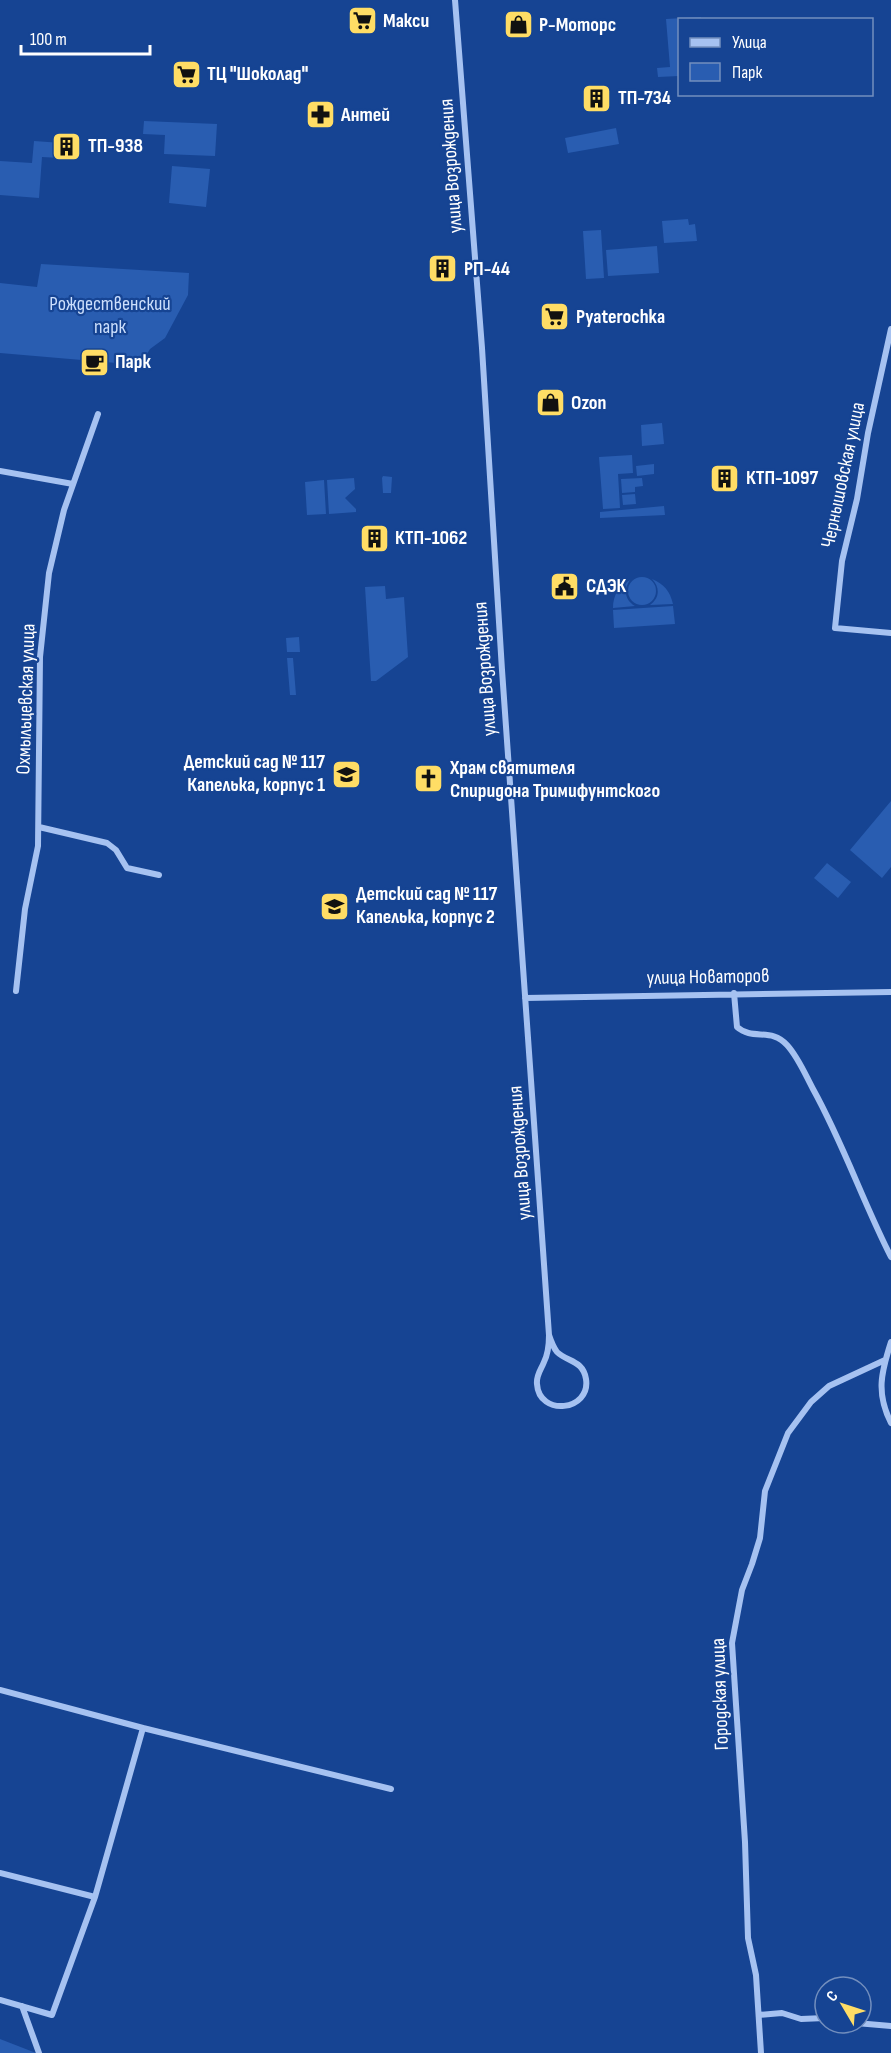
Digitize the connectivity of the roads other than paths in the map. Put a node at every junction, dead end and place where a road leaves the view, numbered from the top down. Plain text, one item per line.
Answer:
1 (455, 0) edge
2 (891, 329) edge
3 (98, 414) dead end
4 (0, 471) edge
5 (74, 484) junction
6 (891, 633) edge
7 (39, 827) junction
8 (159, 875) dead end
9 (16, 991) dead end
10 (891, 992) edge
11 (734, 993) junction
12 (525, 998) junction
13 (891, 1257) edge
14 (549, 1335) junction
15 (891, 1342) edge
16 (885, 1360) junction
17 (891, 1423) edge
18 (0, 1690) edge
19 (143, 1728) junction
20 (391, 1790) dead end
21 (0, 1873) edge
22 (95, 1897) junction
23 (0, 2000) edge
24 (22, 2006) junction
25 (759, 2015) junction
26 (813, 2018) edge
27 (873, 2024) edge
28 (891, 2026) edge
29 (39, 2053) edge
30 (761, 2053) edge

1 - 12 street, улица Возрождения
2 - 6 street, Чернышовская улица
3 - 5 street, Охмыльцевская улица
4 - 5 street
5 - 7 street, Охмыльцевская улица
7 - 8 street
7 - 9 street, Охмыльцевская улица
10 - 11 street, улица Новаторов
11 - 12 street, улица Новаторов
11 - 13 street
12 - 14 street, улица Возрождения
14 - 14 street, улица Возрождения
15 - 16 street
16 - 17 street
16 - 25 street, Городская улица
18 - 19 street
19 - 20 street
19 - 22 street
21 - 22 street
22 - 24 street
23 - 24 street
24 - 29 street
25 - 26 street
25 - 30 street, Городская улица
27 - 28 street

